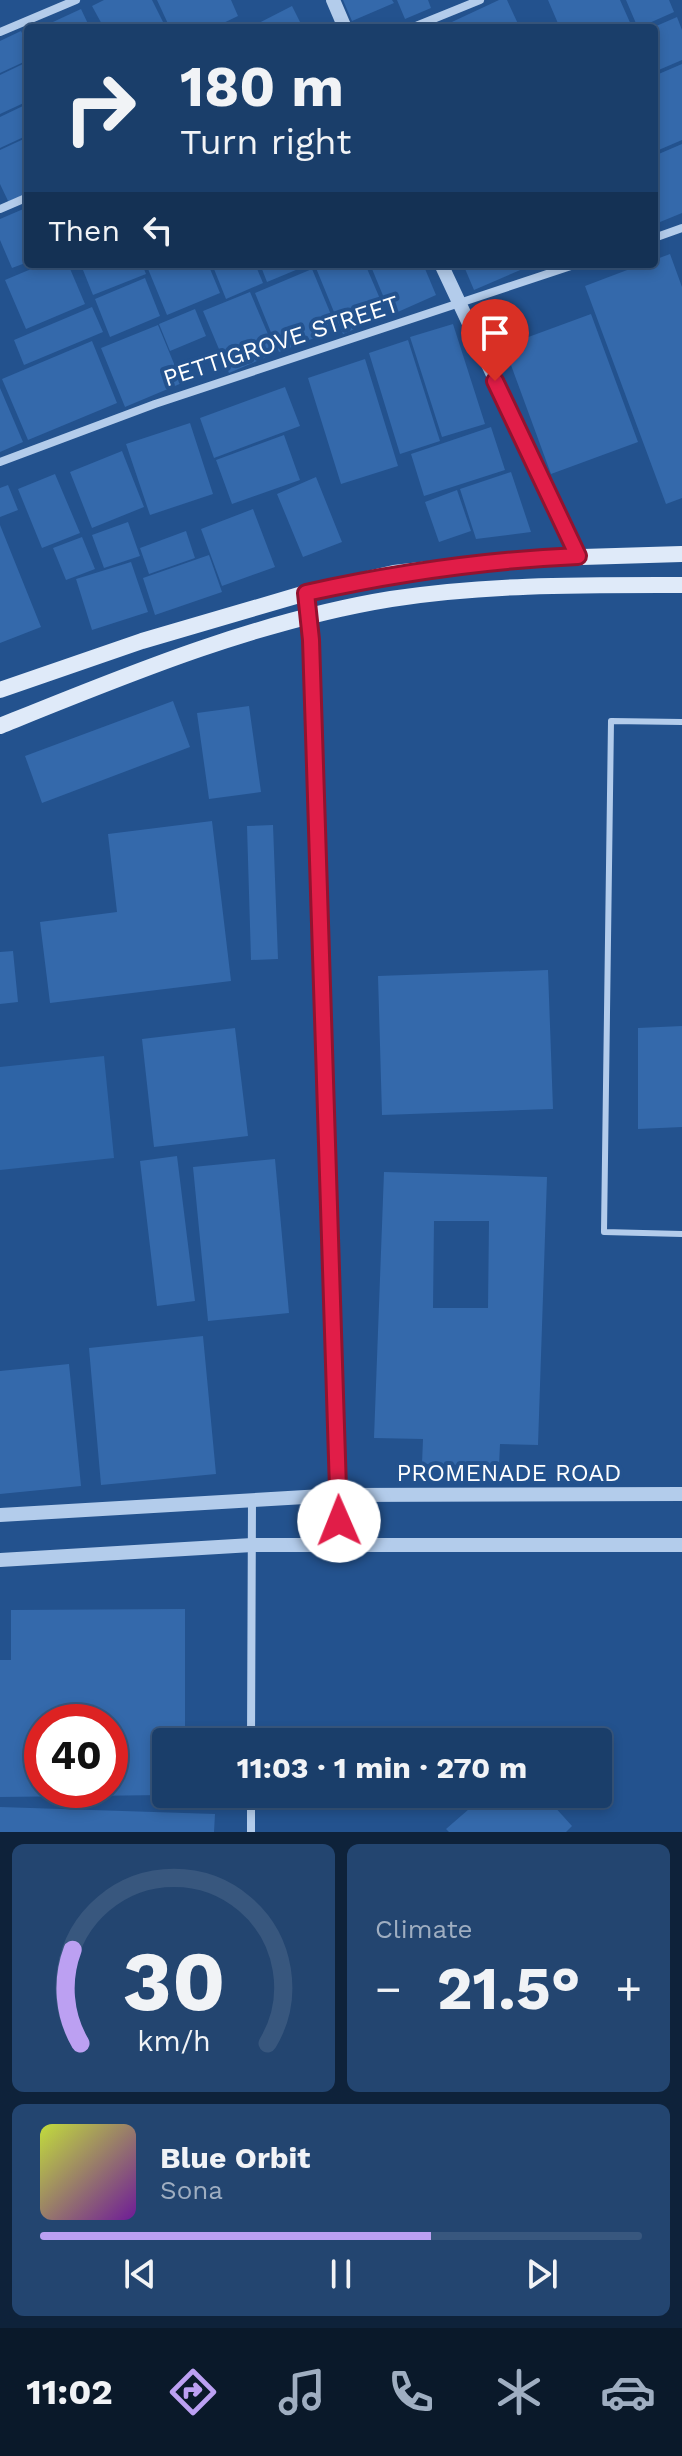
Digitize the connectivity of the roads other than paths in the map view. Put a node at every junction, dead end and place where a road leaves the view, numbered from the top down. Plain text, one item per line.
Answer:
1 (76, 0) edge
2 (333, 0) edge
3 (480, 0) edge
4 (62, 3) edge
5 (343, 24) edge
6 (421, 24) edge
7 (0, 32) edge
8 (24, 199) edge
9 (0, 209) edge
10 (682, 228) edge
11 (658, 237) edge
12 (443, 268) edge
13 (565, 268) edge
14 (458, 304) junction
15 (0, 462) edge
16 (682, 554) edge
17 (578, 556) junction
18 (682, 585) edge
19 (306, 593) junction
20 (310, 618) junction
21 (0, 690) edge
22 (682, 722) edge
23 (0, 726) edge
24 (682, 1234) edge
25 (682, 1494) edge
26 (339, 1495) junction
27 (252, 1499) junction
28 (0, 1515) edge
29 (252, 1545) junction
30 (682, 1545) edge
31 (340, 1547) junction
32 (0, 1560) edge
33 (251, 1728) edge
34 (251, 1808) edge
35 (251, 1832) edge

1 - 4 street
2 - 5 street
3 - 6 street
4 - 7 street
8 - 9 street
10 - 11 street
12 - 14 street
13 - 14 street, PETTIGROVE STREET
14 - 15 street, PETTIGROVE STREET
14 - 17 street
16 - 17 main road
17 - 19 main road
18 - 20 main road
19 - 20 street
19 - 21 main road
20 - 23 main road
20 - 26 street
22 - 24 lane
25 - 26 street, PROMENADE ROAD
26 - 27 street, PROMENADE ROAD
26 - 31 street
27 - 28 street, PROMENADE ROAD
27 - 29 street
29 - 31 street
29 - 32 street
29 - 33 street
30 - 31 street
34 - 35 street

